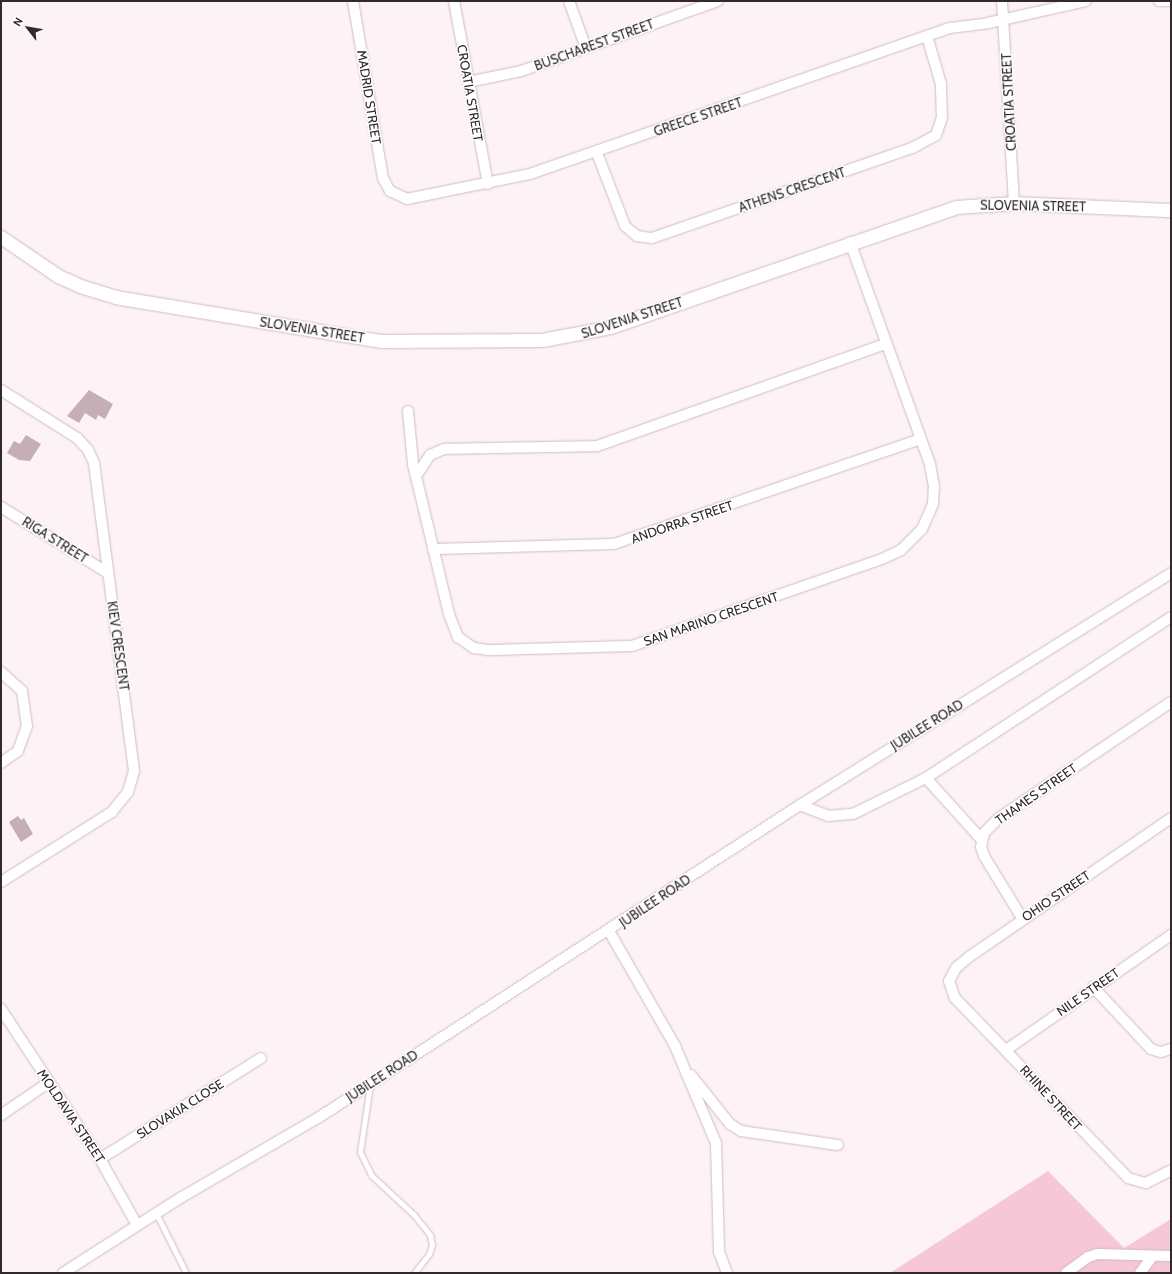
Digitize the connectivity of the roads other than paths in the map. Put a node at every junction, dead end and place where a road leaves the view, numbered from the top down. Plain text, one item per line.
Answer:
1 (353, 1) edge
2 (454, 1) edge
3 (570, 1) edge
4 (718, 1) edge
5 (1002, 1) edge
6 (1086, 1) edge
7 (1159, 1) edge
8 (1171, 2) edge
9 (1004, 20) junction
10 (927, 36) junction
11 (586, 48) junction
12 (468, 82) junction
13 (597, 153) junction
14 (488, 184) junction
15 (390, 191) joint
16 (1014, 203) junction
17 (1171, 210) edge
18 (1, 237) edge
19 (850, 242) junction
20 (885, 344) junction
21 (1, 390) edge
22 (408, 411) dead end
23 (920, 439) junction
24 (416, 476) junction
25 (1, 507) edge
26 (433, 549) junction
27 (108, 573) junction
28 (1171, 573) edge
29 (1171, 617) edge
30 (1, 672) edge
31 (1171, 702) edge
32 (1, 763) edge
33 (926, 778) junction
34 (800, 805) junction
35 (1171, 818) edge
36 (982, 839) junction
37 (1, 882) edge
38 (1022, 918) junction
39 (609, 931) junction
40 (1171, 935) edge
41 (949, 981) joint
42 (1094, 987) junction
43 (1, 1009) edge
44 (1171, 1049) edge
45 (1006, 1050) junction
46 (261, 1058) dead end
47 (684, 1068) junction
48 (48, 1083) junction
49 (370, 1084) junction
50 (1, 1115) edge
51 (838, 1145) dead end
52 (100, 1159) junction
53 (1171, 1170) edge
54 (156, 1213) junction
55 (137, 1225) junction
56 (1171, 1256) edge
57 (1152, 1257) junction
58 (63, 1273) edge
59 (186, 1273) edge
60 (414, 1273) edge
61 (727, 1273) edge
62 (1066, 1273) edge
63 (1140, 1273) edge

1 - 15 street, MADRID STREET
2 - 12 street, CROATIA STREET
3 - 11 street
4 - 11 street, BUSCHAREST STREET
5 - 9 street, CROATIA STREET
6 - 9 street, GREECE STREET
7 - 8 street
9 - 10 street, GREECE STREET
9 - 16 street, CROATIA STREET
10 - 13 street, GREECE STREET
10 - 13 street, ATHENS CRESCENT
11 - 12 street, BUSCHAREST STREET
12 - 14 street, CROATIA STREET
13 - 14 street, GREECE STREET
14 - 15 street, GREECE STREET
16 - 17 street, SLOVENIA STREET
16 - 19 street, SLOVENIA STREET
18 - 19 street, SLOVENIA STREET
19 - 20 street, SAN MARINO CRESCENT
20 - 23 street, SAN MARINO CRESCENT
20 - 24 street
21 - 27 street, KIEV CRESCENT
22 - 24 street, SAN MARINO CRESCENT
23 - 26 street, ANDORRA STREET
23 - 26 street, SAN MARINO CRESCENT
24 - 26 street, SAN MARINO CRESCENT
25 - 27 street, RIGA STREET
27 - 37 street, KIEV CRESCENT
28 - 34 street, JUBILEE ROAD
29 - 33 street
30 - 32 street
31 - 36 street, THAMES STREET
33 - 34 street
33 - 36 street
34 - 39 street, JUBILEE ROAD
35 - 38 street, OHIO STREET
36 - 38 street
38 - 41 street, OHIO STREET
39 - 47 street
39 - 49 street, JUBILEE ROAD
40 - 42 street, NILE STREET
41 - 45 street, RHINE STREET
42 - 44 street
42 - 45 street, NILE STREET
43 - 48 street, MOLDAVIA STREET
45 - 53 street, RHINE STREET
46 - 52 street, SLOVAKIA CLOSE
47 - 51 street
47 - 61 street
48 - 50 street
48 - 52 street, MOLDAVIA STREET
49 - 54 street, JUBILEE ROAD
49 - 60 lane
52 - 55 street, MOLDAVIA STREET
54 - 55 street, JUBILEE ROAD
54 - 59 lane
55 - 58 street, JUBILEE ROAD
56 - 57 street
57 - 62 street
57 - 63 street

